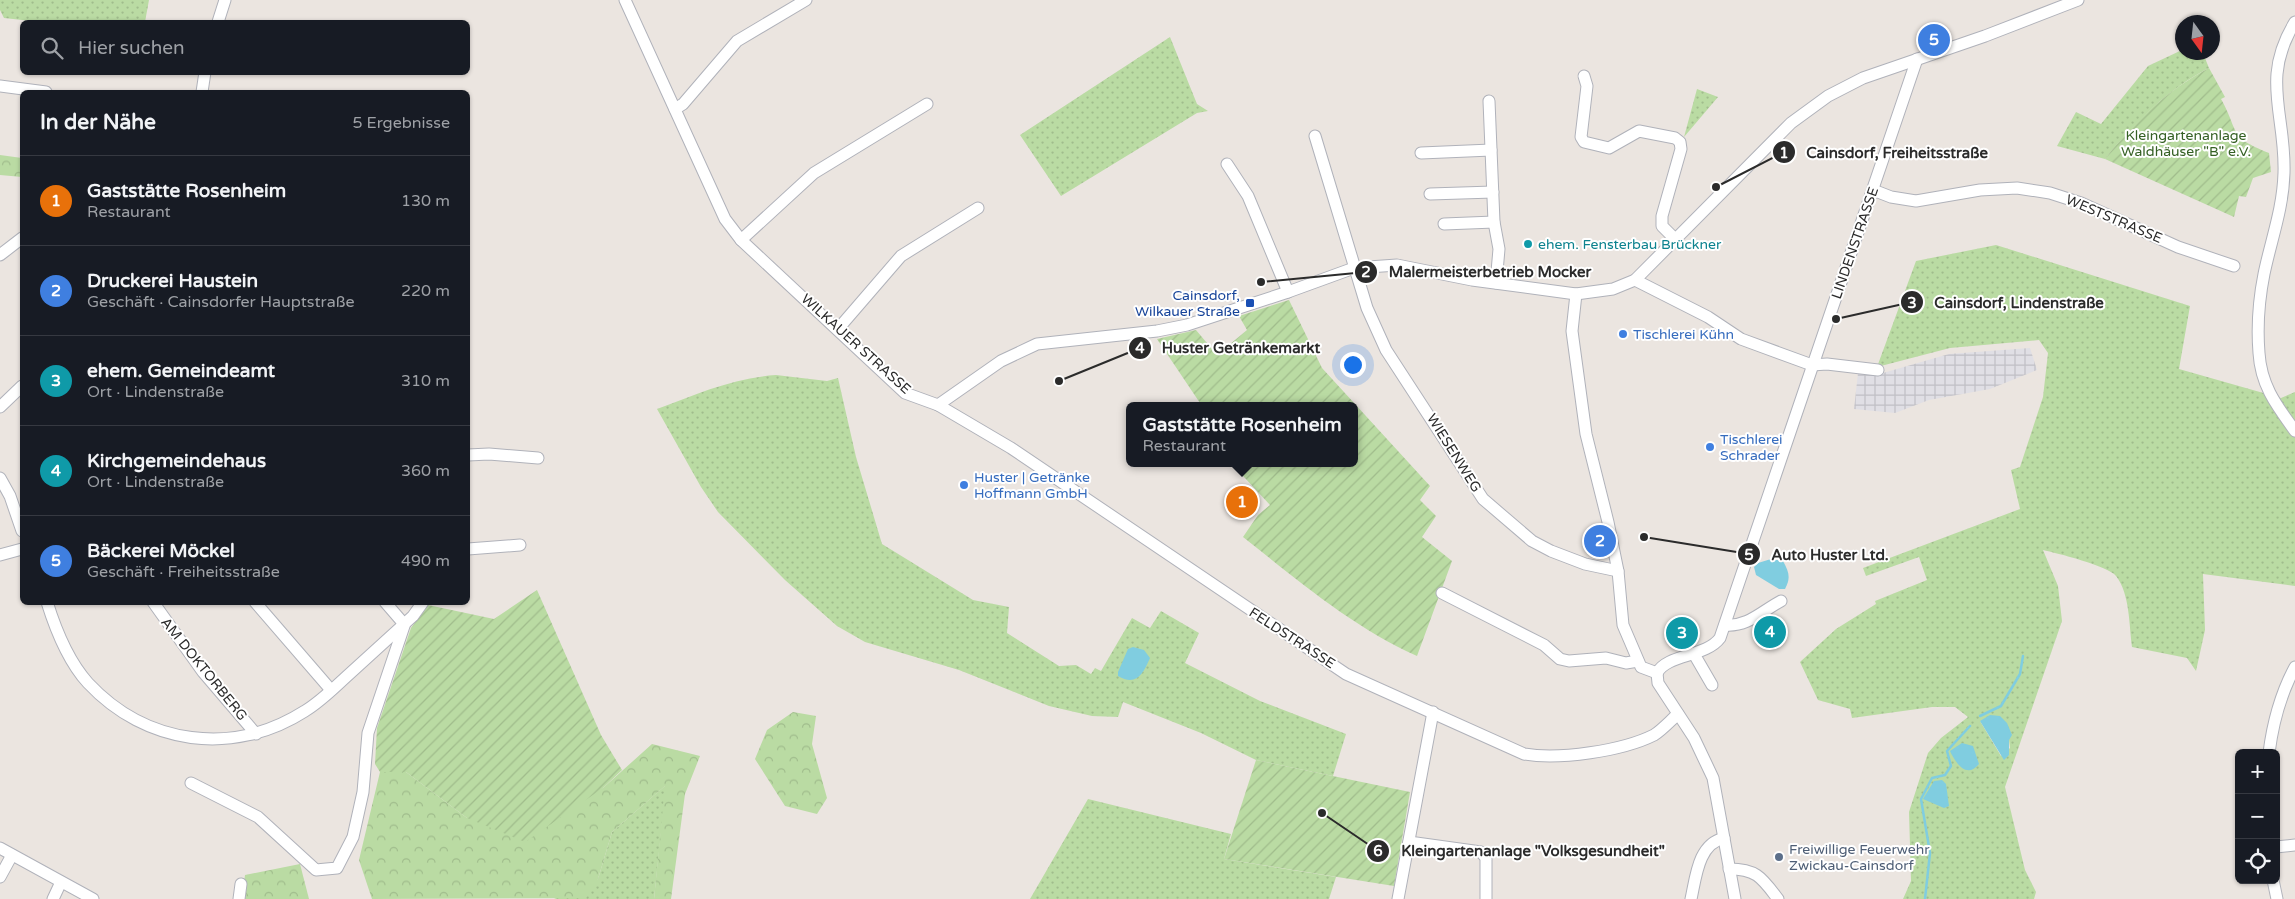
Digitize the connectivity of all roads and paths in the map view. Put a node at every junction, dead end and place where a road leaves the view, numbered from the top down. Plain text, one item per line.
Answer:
1 (225, 0) edge
2 (625, 0) edge
3 (806, 0) edge
4 (2078, 0) edge
5 (219, 20) edge
6 (2295, 22) edge
7 (1916, 59) junction
8 (205, 75) edge
9 (1584, 76) dead end
10 (0, 86) edge
11 (31, 90) edge
12 (202, 90) edge
13 (1489, 101) dead end
14 (927, 104) dead end
15 (674, 110) junction
16 (1315, 136) dead end
17 (1491, 150) junction
18 (1421, 153) dead end
19 (1227, 164) dead end
20 (1873, 190) junction
21 (1493, 192) junction
22 (1430, 194) dead end
23 (978, 208) dead end
24 (1494, 222) junction
25 (1444, 224) dead end
26 (20, 240) edge
27 (741, 240) junction
28 (1676, 240) junction
29 (0, 255) edge
30 (2234, 266) dead end
31 (1354, 268) junction
32 (1635, 280) junction
33 (1496, 283) junction
34 (1288, 292) junction
35 (1576, 294) junction
36 (838, 329) junction
37 (1812, 364) junction
38 (1878, 370) dead end
39 (20, 388) edge
40 (938, 405) junction
41 (0, 407) edge
42 (2295, 431) edge
43 (470, 455) edge
44 (538, 458) dead end
45 (0, 478) edge
46 (20, 525) edge
47 (520, 545) dead end
48 (470, 549) edge
49 (20, 550) edge
50 (0, 555) edge
51 (1618, 572) junction
52 (1442, 593) dead end
53 (1781, 601) dead end
54 (48, 605) edge
55 (155, 605) edge
56 (258, 605) edge
57 (388, 605) edge
58 (420, 605) edge
59 (404, 624) junction
60 (1725, 625) junction
61 (1694, 654) junction
62 (1638, 661) junction
63 (2295, 667) edge
64 (1657, 673) junction
65 (1712, 685) dead end
66 (331, 690) junction
67 (1433, 712) junction
68 (1678, 714) junction
69 (256, 734) junction
70 (2270, 749) edge
71 (191, 783) dead end
72 (1724, 838) junction
73 (1409, 842) junction
74 (2295, 845) edge
75 (2280, 847) edge
76 (0, 848) edge
77 (12, 856) junction
78 (1729, 869) junction
79 (0, 877) edge
80 (61, 882) junction
81 (241, 884) dead end
82 (2273, 884) edge
83 (54, 899) edge
84 (93, 899) edge
85 (238, 899) edge
86 (1398, 899) edge
87 (1486, 899) edge
88 (1691, 899) edge
89 (1735, 899) edge
90 (1778, 899) edge
91 (2277, 899) edge

1 - 5 street
2 - 15 street, WILKAUER STRASSE
3 - 15 street
4 - 7 street
6 - 42 street
7 - 20 street, LINDENSTRASSE
7 - 28 street
8 - 12 street
9 - 28 street
10 - 11 street
13 - 17 street
14 - 27 street
15 - 27 street, WILKAUER STRASSE
16 - 31 street, WIESENWEG
17 - 18 street
17 - 21 street
19 - 34 street
20 - 30 street, WESTSTRASSE
20 - 37 street, LINDENSTRASSE
21 - 22 street
21 - 24 street
23 - 36 street
24 - 25 street
24 - 33 street
26 - 29 street
27 - 36 street, WILKAUER STRASSE
28 - 32 street
31 - 33 street
31 - 34 street
31 - 51 street, WIESENWEG
32 - 35 street
32 - 37 street
33 - 35 street
34 - 40 street
35 - 51 street
36 - 40 street, WILKAUER STRASSE
37 - 38 street
37 - 60 street, LINDENSTRASSE
39 - 41 street
40 - 67 street, FELDSTRASSE
43 - 44 street
45 - 46 street
47 - 48 street
49 - 50 street
51 - 62 street
52 - 62 street
53 - 60 street
54 - 69 street
55 - 69 street, AM DOKTORBERG
56 - 66 street
57 - 59 street
58 - 59 street
59 - 66 street
59 - 71 street
60 - 61 street, LINDENSTRASSE
61 - 64 street, LINDENSTRASSE
61 - 65 street
62 - 64 street
63 - 70 street
64 - 68 street
66 - 69 street
67 - 68 street, FELDSTRASSE
67 - 73 street
68 - 72 street
72 - 78 street
72 - 88 street
73 - 86 street
73 - 87 street
74 - 75 street
76 - 77 street
77 - 79 street
77 - 80 street
78 - 89 street
78 - 90 street
80 - 83 street
80 - 84 street
81 - 85 street
82 - 91 street

